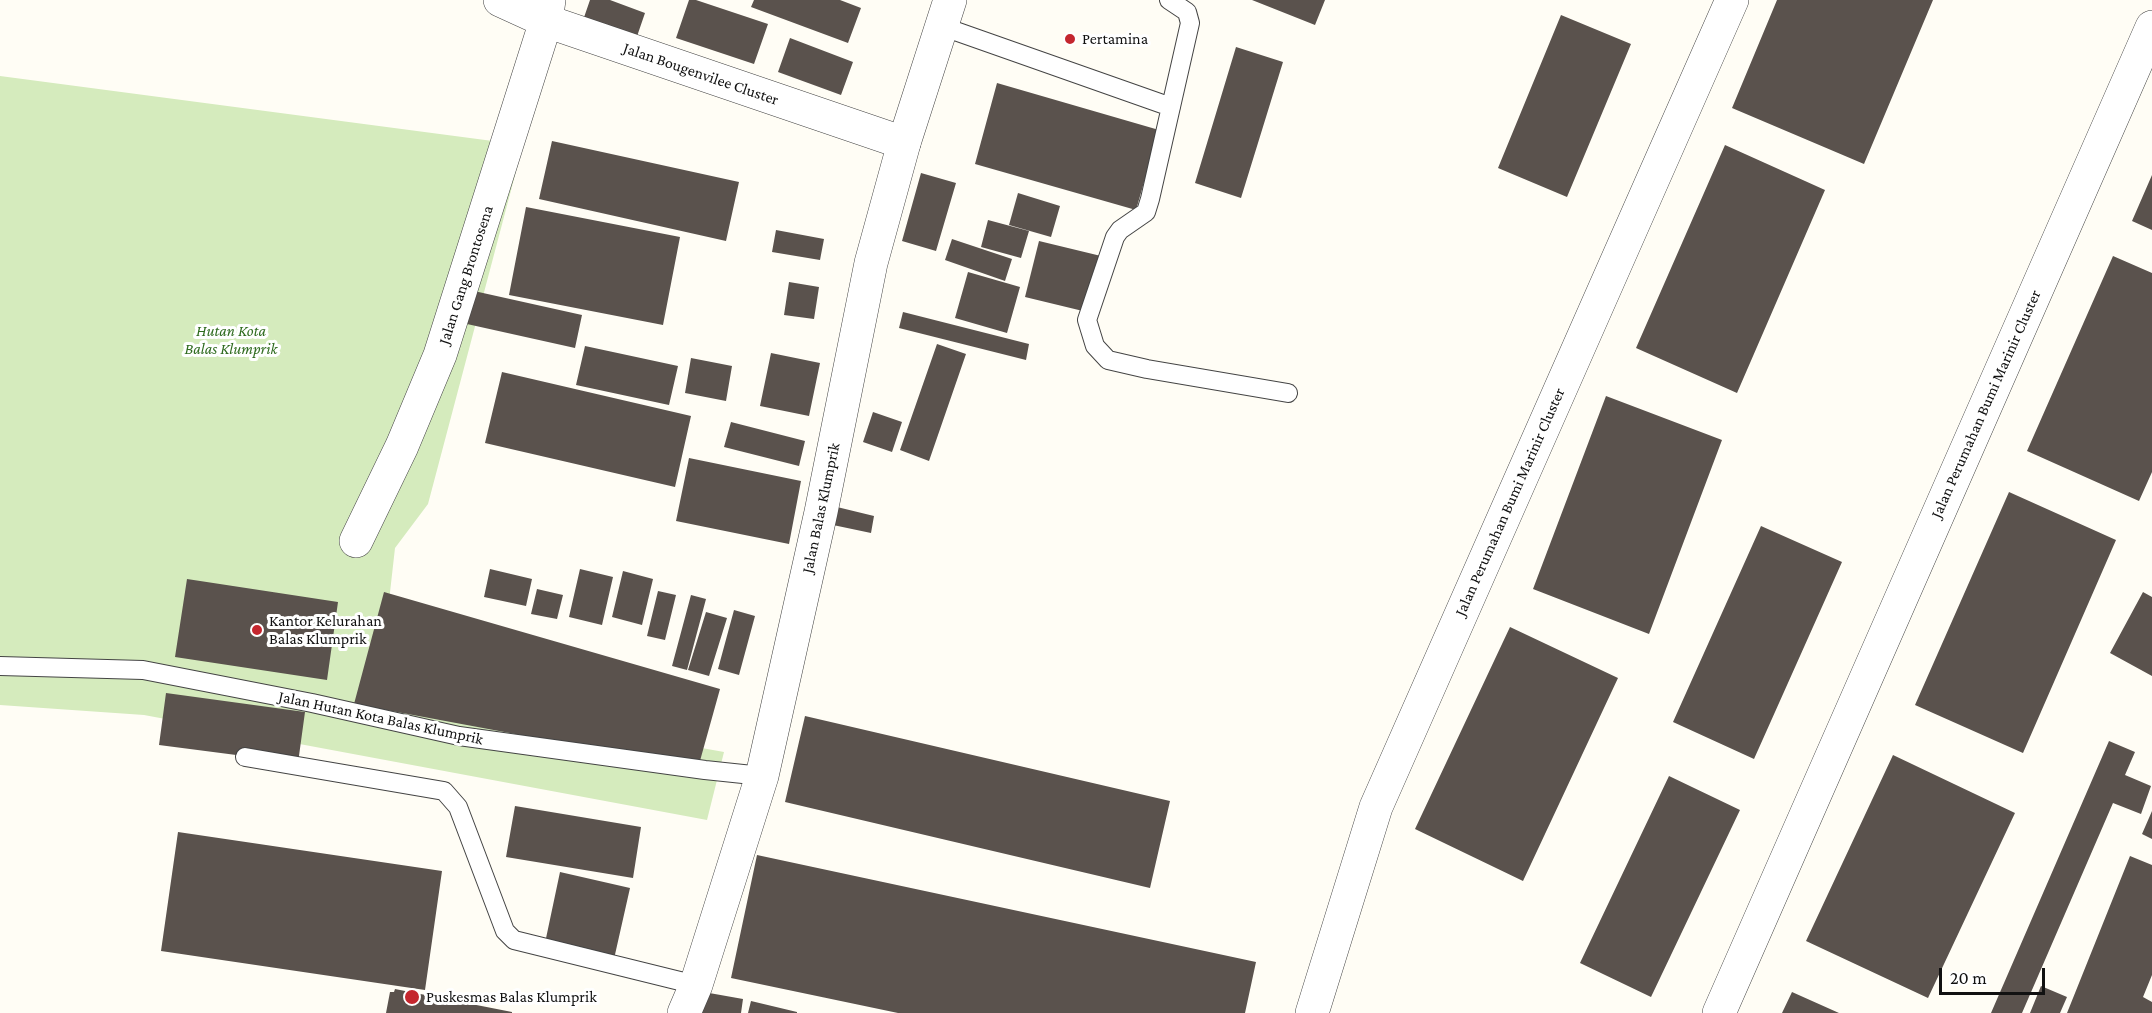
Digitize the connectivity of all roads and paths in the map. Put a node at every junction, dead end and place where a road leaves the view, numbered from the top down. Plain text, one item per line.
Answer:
1 (500, 0) edge
2 (1169, 0) edge
3 (1732, 0) edge
4 (548, 10) edge
5 (945, 13) edge
6 (2152, 27) edge
7 (1171, 107) junction
8 (904, 143) junction
9 (1288, 393) dead end
10 (357, 541) dead end
11 (0, 666) edge
12 (245, 757) dead end
13 (762, 776) junction
14 (690, 999) edge
15 (1312, 1013) edge
16 (1719, 1013) edge

1 - 4 street, Jalan Bougenvilee Cluster
2 - 7 lane
3 - 15 street, Jalan Perumahan Bumi Marinir Cluster
4 - 8 street, Jalan Bougenvilee Cluster
4 - 10 street, Jalan Gang Brontosena
5 - 7 lane
5 - 8 street, Jalan Balas Klumprik
6 - 16 street, Jalan Perumahan Bumi Marinir Cluster
7 - 9 lane
8 - 13 street, Jalan Balas Klumprik
11 - 13 lane, Jalan Hutan Kota Balas Klumprik
12 - 14 lane
13 - 14 street, Jalan Balas Klumprik

